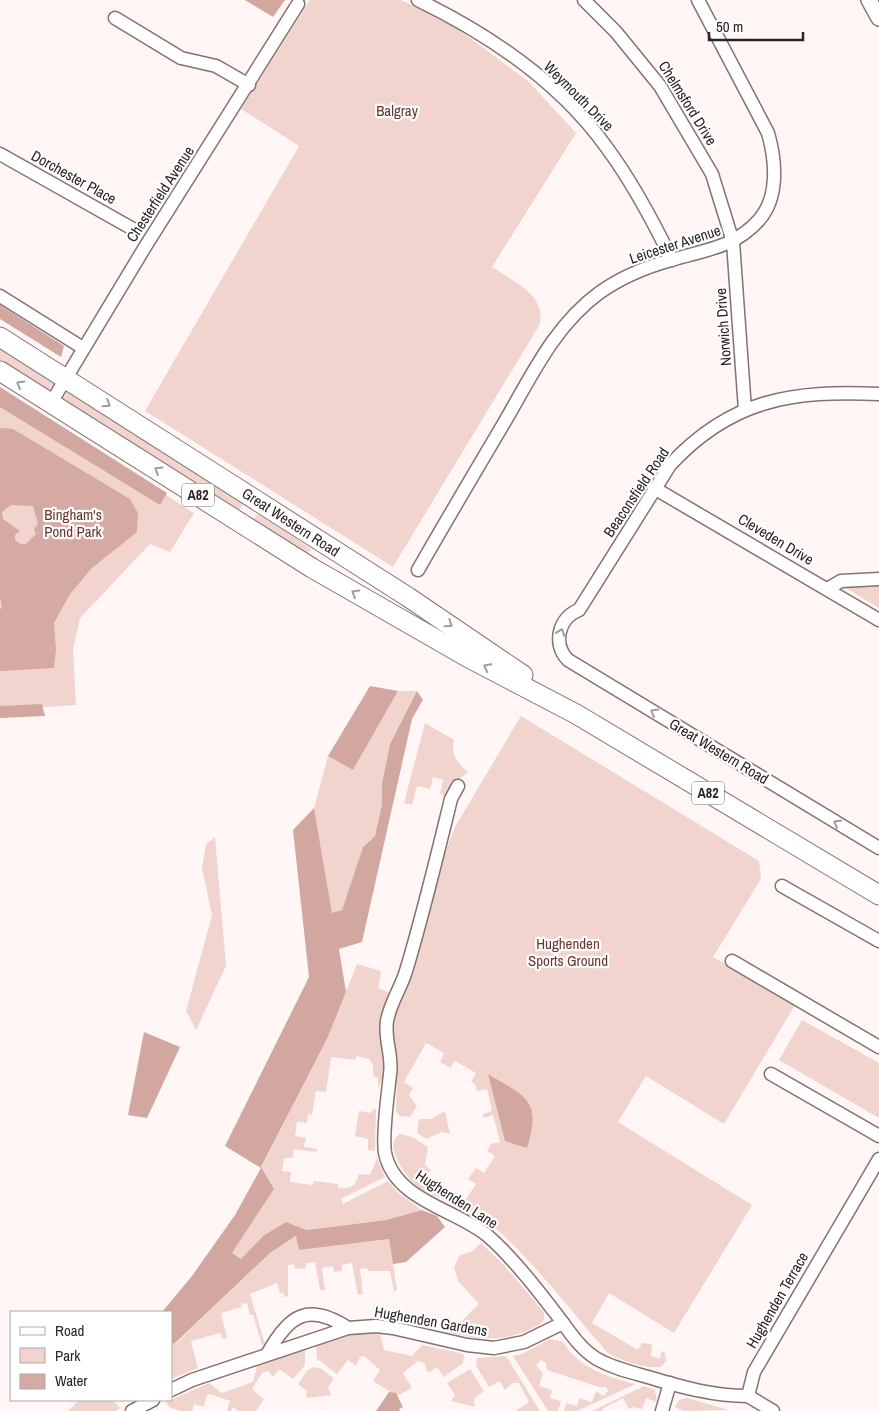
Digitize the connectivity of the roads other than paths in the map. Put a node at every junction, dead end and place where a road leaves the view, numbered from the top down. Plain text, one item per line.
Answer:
1 (418, 0) edge
2 (584, 0) edge
3 (698, 0) edge
4 (869, 0) edge
5 (298, 4) dead end
6 (115, 18) dead end
7 (879, 18) edge
8 (249, 85) junction
9 (0, 154) edge
10 (133, 229) dead end
11 (733, 242) junction
12 (672, 260) junction
13 (0, 296) edge
14 (0, 337) edge
15 (83, 348) junction
16 (0, 371) edge
17 (66, 378) junction
18 (879, 394) edge
19 (51, 403) junction
20 (745, 410) junction
21 (654, 488) junction
22 (418, 570) dead end
23 (879, 579) edge
24 (827, 589) junction
25 (879, 620) edge
26 (561, 652) joint
27 (576, 714) junction
28 (458, 786) dead end
29 (879, 848) edge
30 (782, 886) dead end
31 (879, 895) edge
32 (879, 941) edge
33 (732, 961) dead end
34 (879, 1047) edge
35 (771, 1074) dead end
36 (879, 1136) edge
37 (879, 1159) edge
38 (563, 1323) junction
39 (348, 1328) junction
40 (268, 1353) junction
41 (670, 1384) junction
42 (172, 1390) edge
43 (748, 1396) junction
44 (151, 1401) edge
45 (132, 1411) edge
46 (662, 1411) edge
47 (773, 1411) edge

1 - 12 street, Weymouth Drive
2 - 11 street, Chelmsford Drive
3 - 11 street, Leicester Avenue
4 - 7 street
5 - 8 street, Chesterfield Avenue
6 - 8 street
8 - 15 street, Chesterfield Avenue
9 - 10 street, Dorchester Place
11 - 12 street, Leicester Avenue
11 - 20 street, Norwich Drive
12 - 22 street, Leicester Avenue
13 - 15 street
14 - 17 main road, Great Western Road / A82
15 - 17 street, Chesterfield Avenue
19 -> 16 main road, Great Western Road / A82
17 - 19 street, Chesterfield Avenue
17 -> 27 main road, Great Western Road / A82
18 - 20 street, Beaconsfield Road
27 -> 19 main road, Great Western Road / A82
20 - 21 street, Beaconsfield Road
21 - 24 street, Cleveden Drive
26 -> 21 street, Beaconsfield Road
23 - 24 street
24 - 25 street, Cleveden Drive
29 -> 26 street, Great Western Road
27 - 31 main road, Great Western Road / A82
28 - 38 street, Hughenden Lane
30 - 32 street
33 - 34 street
35 - 36 street
37 - 43 street, Hughenden Terrace
38 - 39 street, Hughenden Gardens
38 - 41 street, Hughenden Lane
39 - 40 street, Hughenden Gardens
39 - 40 street
40 - 42 street, Hughenden Gardens
41 - 43 street, Hughenden Lane
41 - 46 street
43 - 47 street
44 - 45 street

